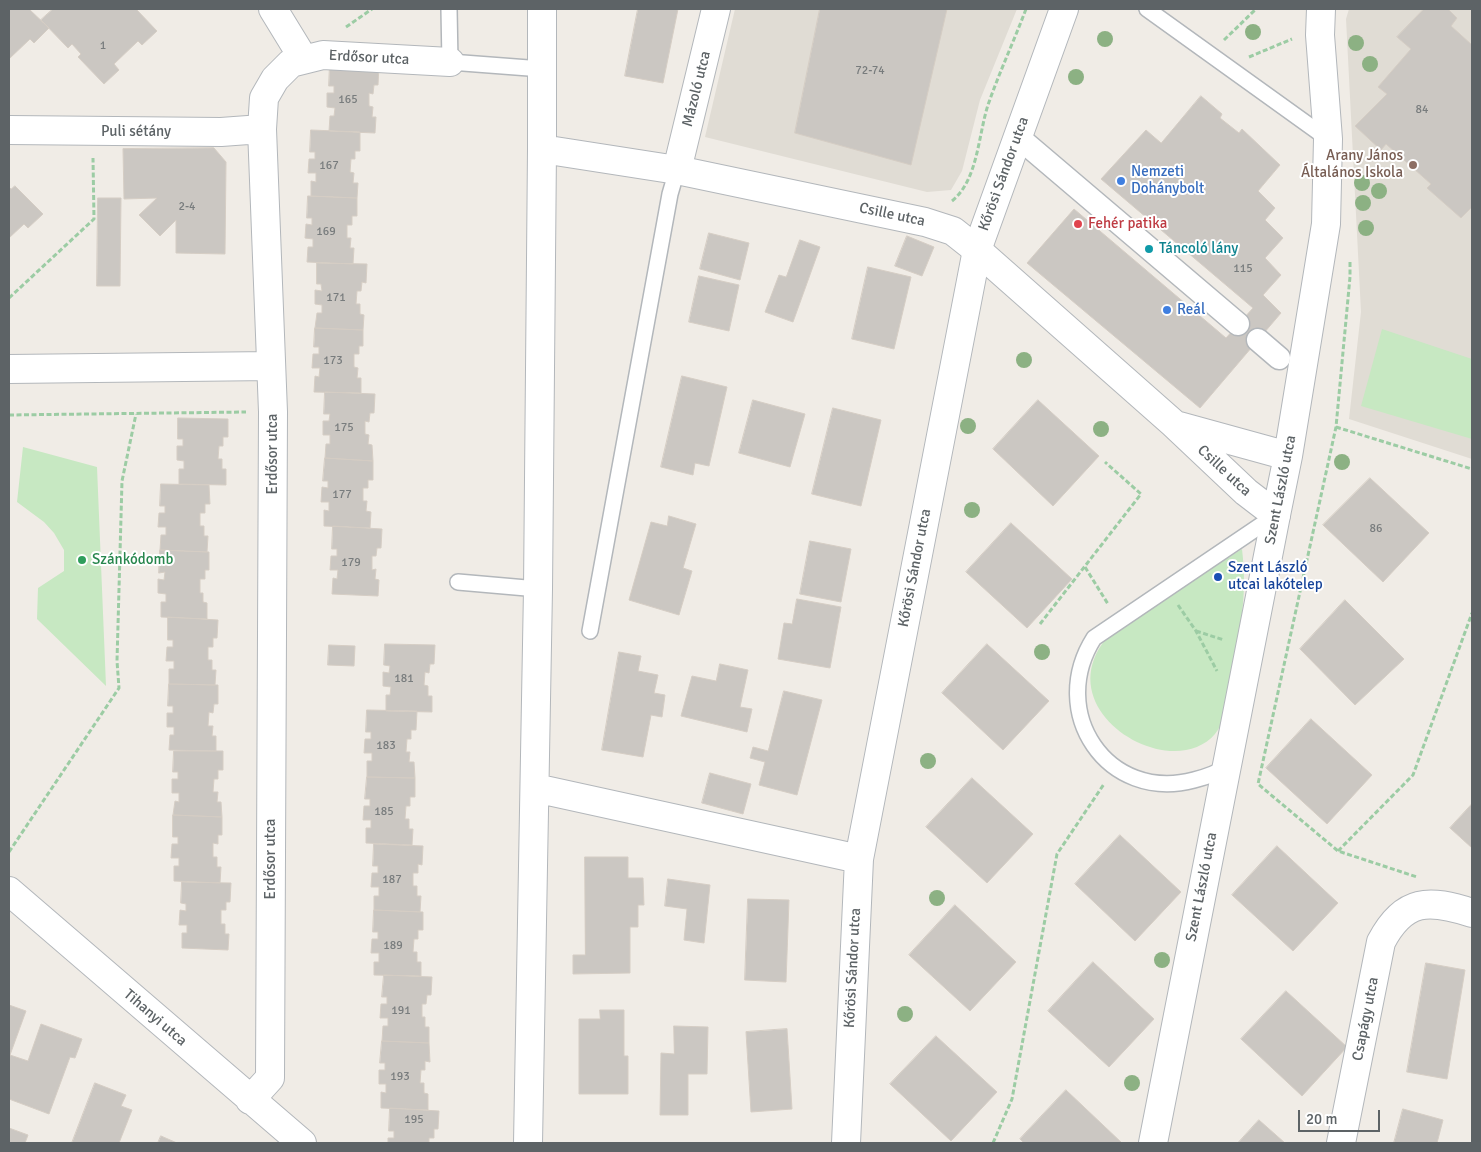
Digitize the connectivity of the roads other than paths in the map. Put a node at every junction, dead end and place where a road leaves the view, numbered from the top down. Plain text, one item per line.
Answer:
1 (273, 9) edge
2 (449, 9) edge
3 (542, 9) edge
4 (716, 9) edge
5 (1064, 9) edge
6 (1148, 9) edge
7 (1321, 9) edge
8 (303, 58) junction
9 (450, 62) junction
10 (542, 69) junction
11 (262, 129) junction
12 (9, 130) edge
13 (1018, 137) junction
14 (1328, 139) junction
15 (542, 149) junction
16 (677, 170) junction
17 (977, 250) junction
18 (1238, 324) dead end
19 (1258, 340) dead end
20 (1279, 358) dead end
21 (271, 366) junction
22 (9, 368) edge
23 (1174, 424) junction
24 (1288, 456) junction
25 (1276, 515) junction
26 (458, 582) dead end
27 (538, 589) junction
28 (590, 631) dead end
29 (1226, 767) junction
30 (535, 788) junction
31 (859, 859) junction
32 (9, 891) edge
33 (1472, 913) edge
34 (250, 1100) junction
35 (302, 1143) edge
36 (528, 1143) edge
37 (846, 1143) edge
38 (1153, 1143) edge
39 (1341, 1143) edge

1 - 8 street
2 - 9 lane
3 - 10 street
4 - 16 street, Mázoló utca
5 - 13 street, Kőrösi Sándor utca
6 - 14 lane
7 - 14 street, Szent László utca
8 - 9 street, Erdősor utca
8 - 11 street, Erdősor utca
9 - 10 lane, Erdősor utca
10 - 15 street
11 - 12 street, Puli sétány
11 - 21 street, Erdősor utca
13 - 17 street, Kőrösi Sándor utca
13 - 18 street
14 - 24 street, Szent László utca
15 - 16 street, Csille utca
15 - 27 street
16 - 17 street, Csille utca
16 - 28 lane
17 - 23 street, Csille utca
17 - 31 street, Kőrösi Sándor utca
19 - 20 street
21 - 22 street
21 - 34 street, Erdősor utca
23 - 24 street, Csille utca
23 - 25 street, Csille utca
24 - 25 street, Szent László utca
25 - 29 street, Szent László utca
25 - 29 lane
26 - 27 lane
27 - 30 street
29 - 38 street, Szent László utca
30 - 31 street
30 - 36 street
31 - 37 street, Kőrösi Sándor utca
32 - 34 street, Tihanyi utca
33 - 39 street, Csapágy utca
34 - 35 street, Tihanyi utca

